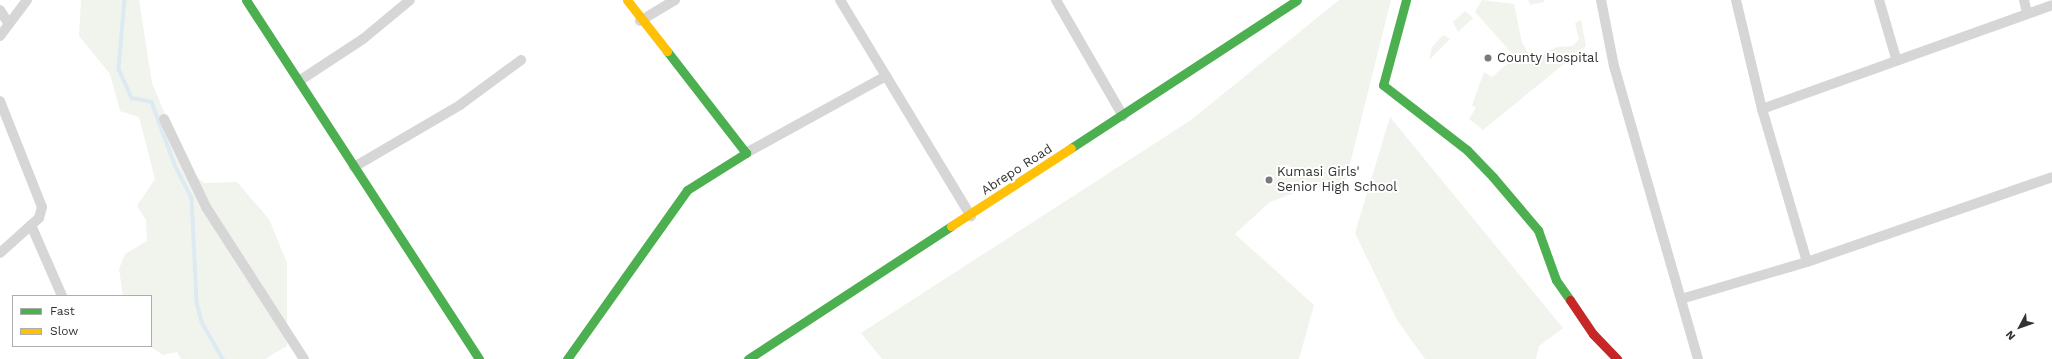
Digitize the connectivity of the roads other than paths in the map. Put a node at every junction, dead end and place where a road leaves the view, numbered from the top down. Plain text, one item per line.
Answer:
1 (27, 0) edge
2 (246, 0) edge
3 (410, 0) edge
4 (627, 0) edge
5 (675, 0) edge
6 (840, 0) edge
7 (1056, 0) edge
8 (1297, 0) edge
9 (1406, 0) edge
10 (1601, 0) edge
11 (1736, 0) edge
12 (1879, 0) edge
13 (2024, 0) edge
14 (2052, 5) edge
15 (0, 10) edge
16 (2027, 13) junction
17 (640, 21) junction
18 (8, 24) junction
19 (0, 36) edge
20 (1896, 58) junction
21 (521, 60) dead end
22 (886, 76) junction
23 (299, 81) junction
24 (0, 101) edge
25 (1762, 109) junction
26 (1123, 116) junction
27 (164, 119) dead end
28 (746, 153) junction
29 (354, 167) junction
30 (2052, 177) edge
31 (971, 216) junction
32 (31, 225) junction
33 (0, 253) edge
34 (1807, 262) junction
35 (62, 295) edge
36 (1681, 299) junction
37 (304, 359) edge
38 (479, 359) edge
39 (567, 359) edge
40 (748, 359) edge
41 (1617, 359) edge
42 (1698, 359) edge

1 - 18 street
2 - 23 street
3 - 23 street
4 - 17 street
5 - 17 street
6 - 22 street
7 - 26 street
8 - 26 street, Abrepo Road
9 - 41 street
10 - 36 street
11 - 25 street
12 - 20 street
13 - 16 street
14 - 16 street
15 - 18 street
16 - 20 street
17 - 28 street
18 - 19 street
20 - 25 street
21 - 29 street
22 - 28 street
22 - 31 street
23 - 29 street
24 - 32 street
25 - 34 street
26 - 31 street, Abrepo Road
27 - 37 street
28 - 39 street
29 - 38 street
30 - 34 street
31 - 40 street, Abrepo Road
32 - 33 street
32 - 35 street
34 - 36 street
36 - 42 street

